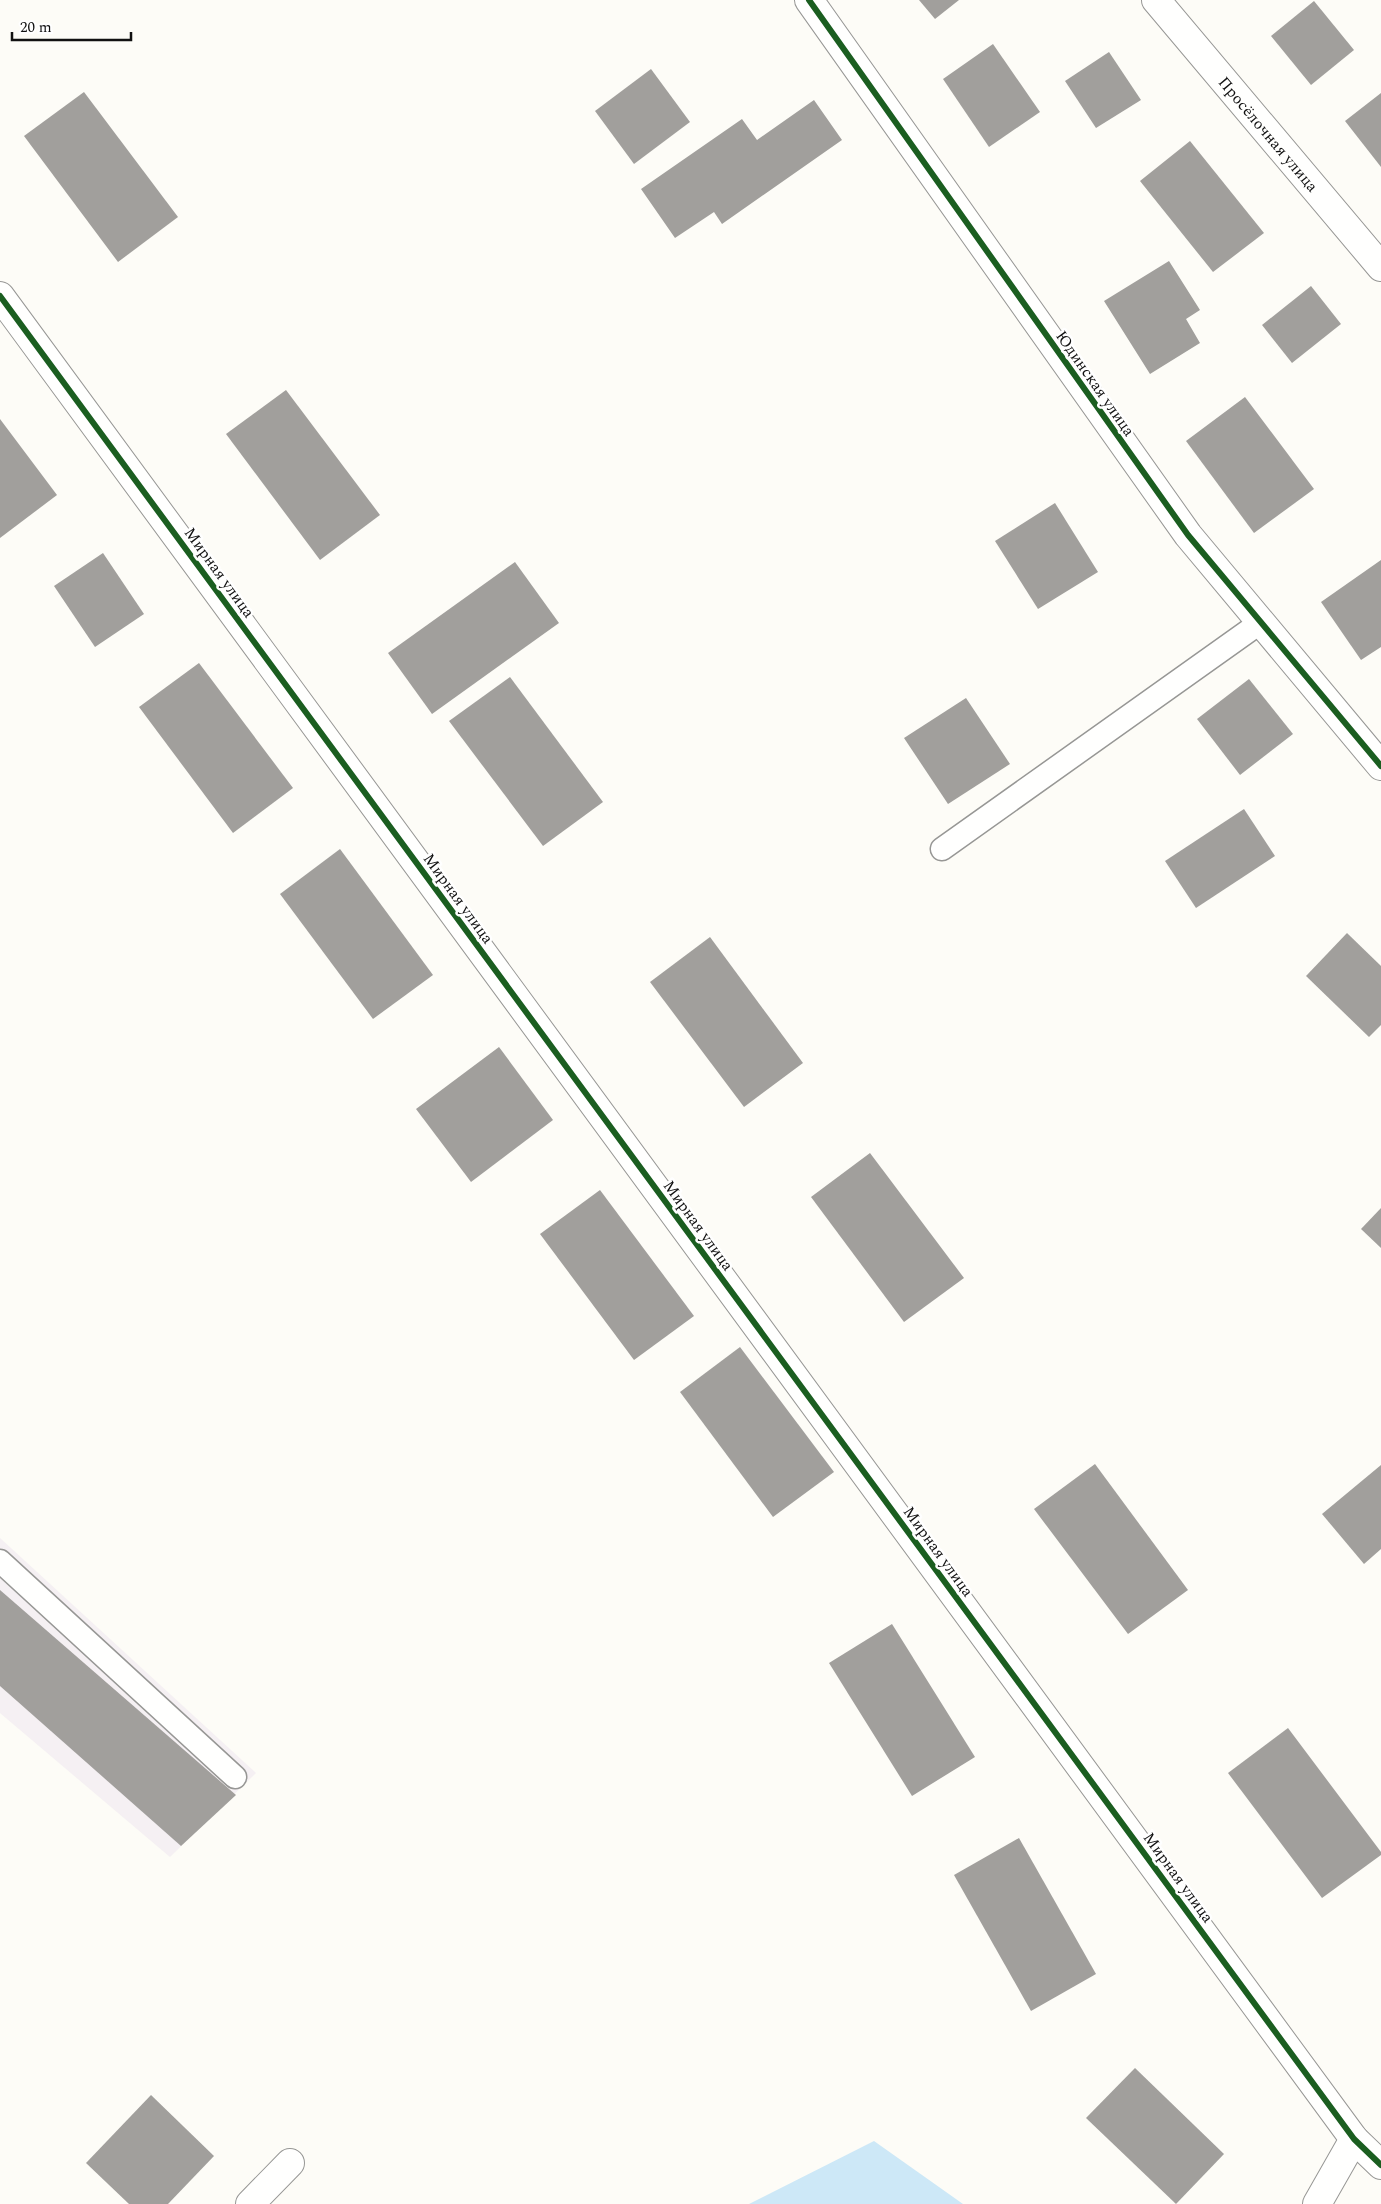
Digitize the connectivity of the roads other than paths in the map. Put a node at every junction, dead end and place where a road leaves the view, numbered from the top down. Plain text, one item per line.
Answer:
1 (809, 0) edge
2 (1156, 0) edge
3 (1381, 267) edge
4 (0, 296) edge
5 (1261, 622) junction
6 (1381, 766) edge
7 (942, 849) dead end
8 (0, 1561) edge
9 (235, 1777) dead end
10 (1354, 2138) junction
11 (290, 2163) dead end
12 (1381, 2165) edge
13 (250, 2204) edge
14 (1316, 2204) edge

1 - 5 street, Юдинская улица
2 - 3 street, Просёлочная улица
4 - 10 street, Мирная улица
5 - 6 street, Юдинская улица
5 - 7 lane
8 - 9 lane
10 - 12 street, Мирная улица
10 - 14 street
11 - 13 street

